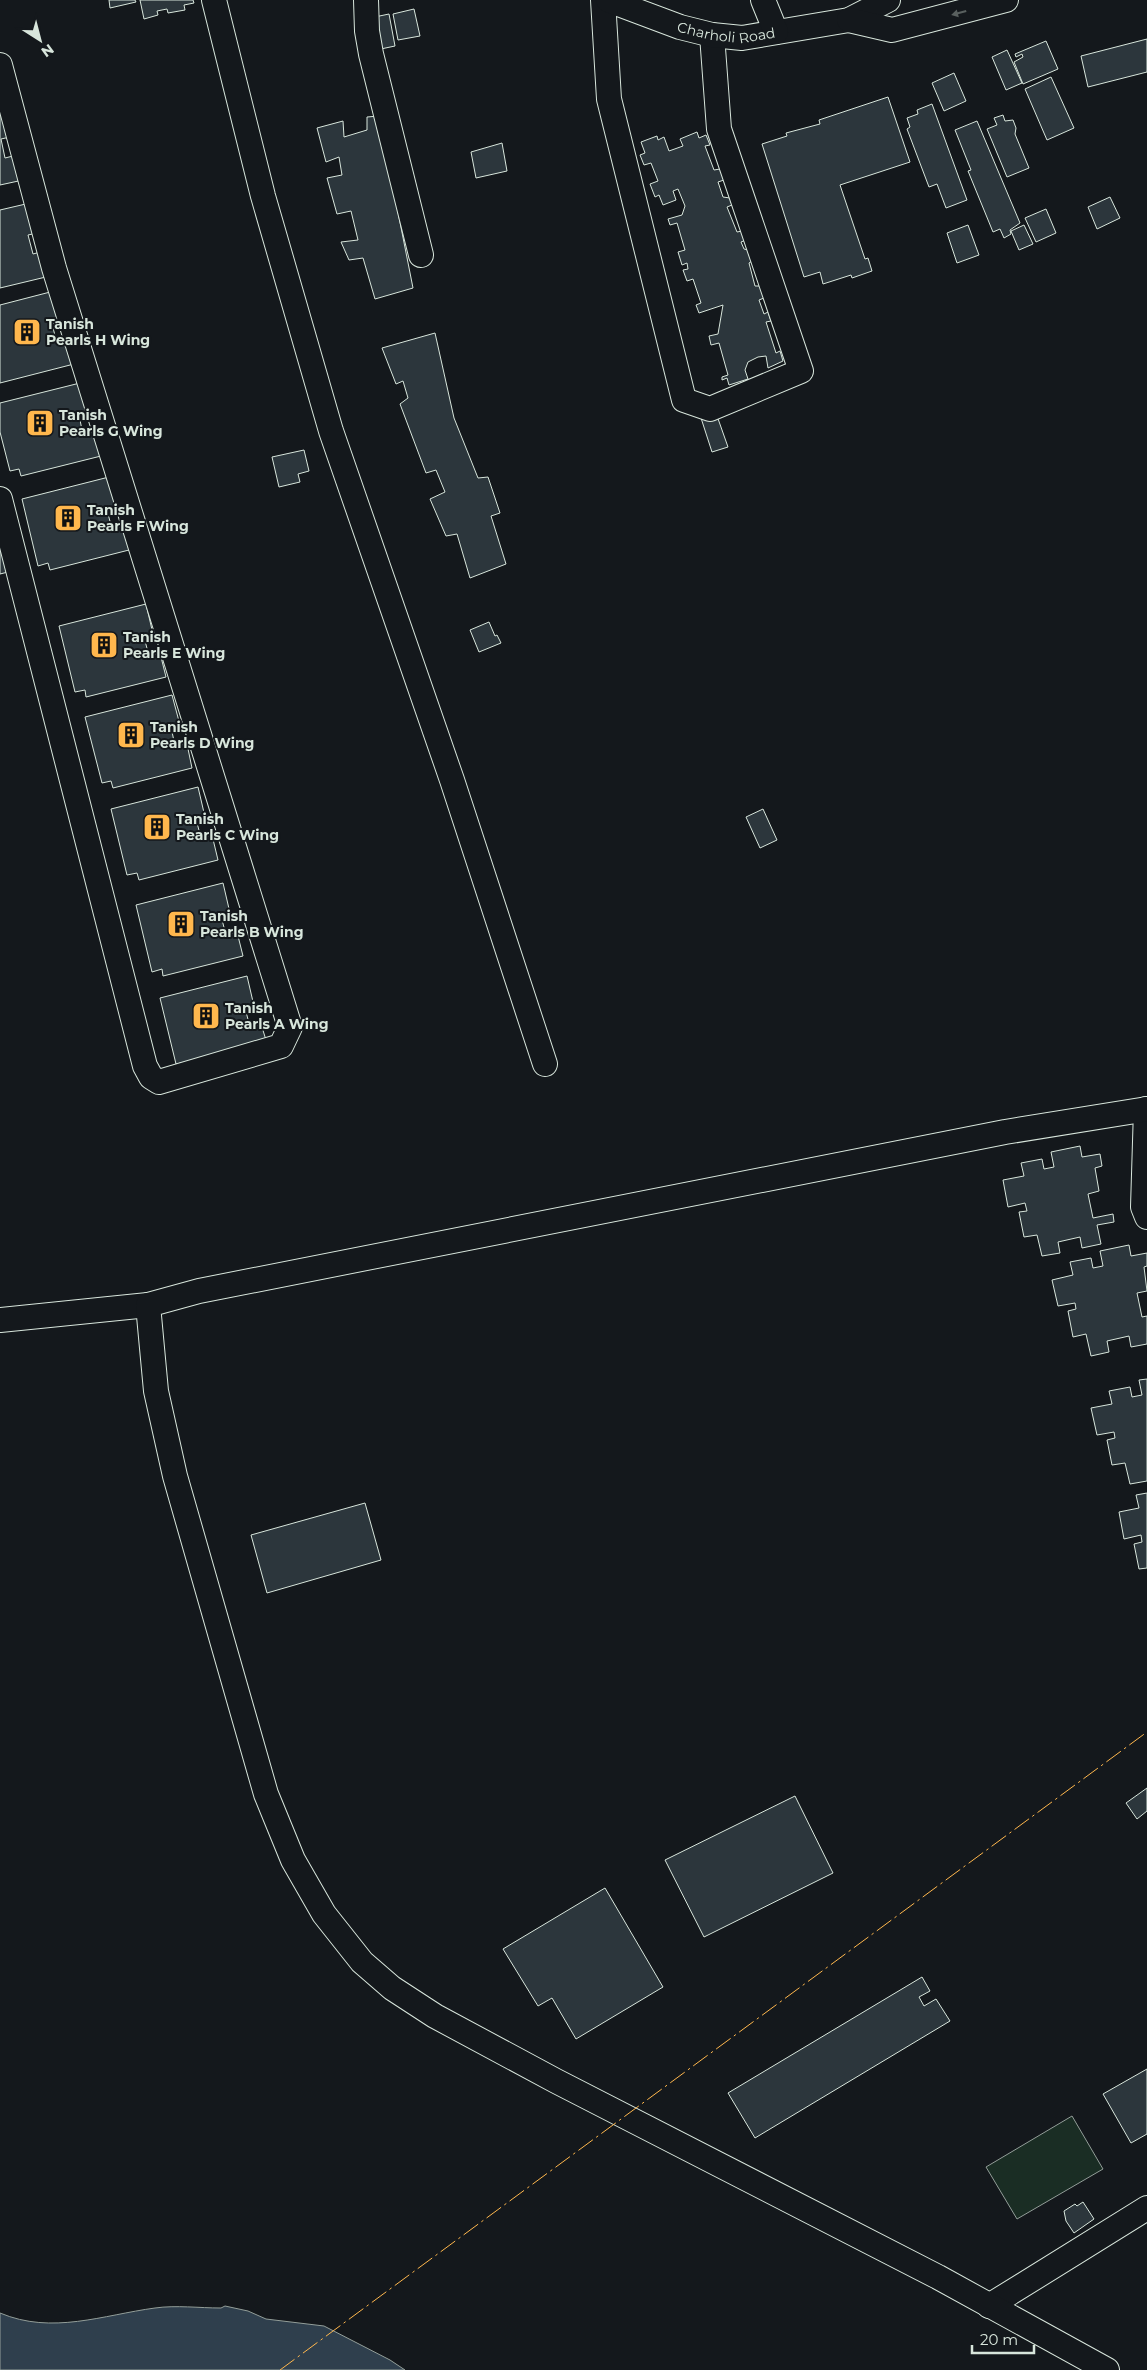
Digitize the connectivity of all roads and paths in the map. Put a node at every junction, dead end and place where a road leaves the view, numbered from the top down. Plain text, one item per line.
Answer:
1 (214, 0) edge
2 (366, 0) edge
3 (602, 0) edge
4 (763, 0) edge
5 (888, 0) edge
6 (1006, 0) edge
7 (621, 3) edge
8 (849, 20) junction
9 (776, 32) junction
10 (712, 35) junction
11 (0, 65) edge
12 (421, 255) dead end
13 (0, 499) edge
14 (545, 1064) dead end
15 (1147, 1109) edge
16 (1147, 1217) edge
17 (148, 1305) junction
18 (0, 1320) edge
19 (1147, 2208) edge
20 (989, 2306) junction
21 (1107, 2370) edge

1 - 14 street
2 - 12 street
3 - 10 street
4 - 9 street
5 - 8 street, Charholi Road
6 -> 8 street, Charholi Road
7 - 10 street, Charholi Road
8 - 9 street, Charholi Road
9 - 10 street, Charholi Road
11 - 13 street
15 - 16 street
15 - 17 street
17 - 18 street
17 - 20 street
19 - 20 street
20 - 21 street

